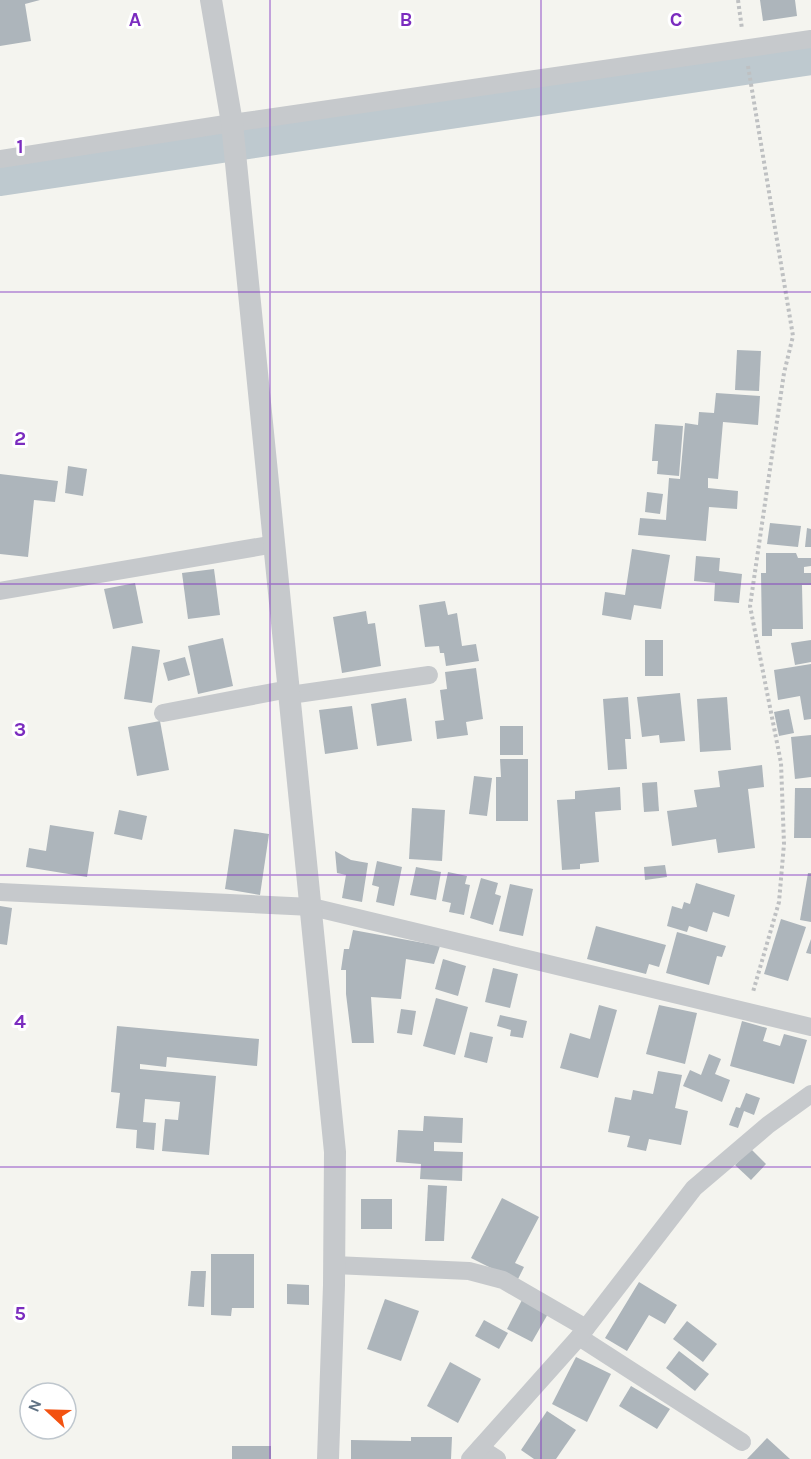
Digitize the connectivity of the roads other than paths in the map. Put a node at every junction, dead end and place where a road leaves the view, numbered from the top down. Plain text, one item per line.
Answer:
1 (211, 0) edge
2 (811, 39) edge
3 (232, 123) junction
4 (0, 159) edge
5 (275, 544) junction
6 (0, 591) edge
7 (429, 675) dead end
8 (290, 692) junction
9 (163, 713) dead end
10 (0, 892) edge
11 (312, 907) junction
12 (811, 1027) edge
13 (811, 1094) edge
14 (334, 1265) junction
15 (582, 1333) junction
16 (742, 1442) dead end
17 (475, 1453) edge
18 (328, 1459) edge
19 (497, 1459) edge

1 - 3 street
2 - 3 street
3 - 4 street
3 - 5 street
5 - 6 street
5 - 8 street
7 - 8 street
8 - 9 street
8 - 11 street
10 - 11 street
11 - 12 street
11 - 14 street
13 - 15 street
14 - 15 street
14 - 18 street
15 - 16 street
15 - 17 street
17 - 19 street

